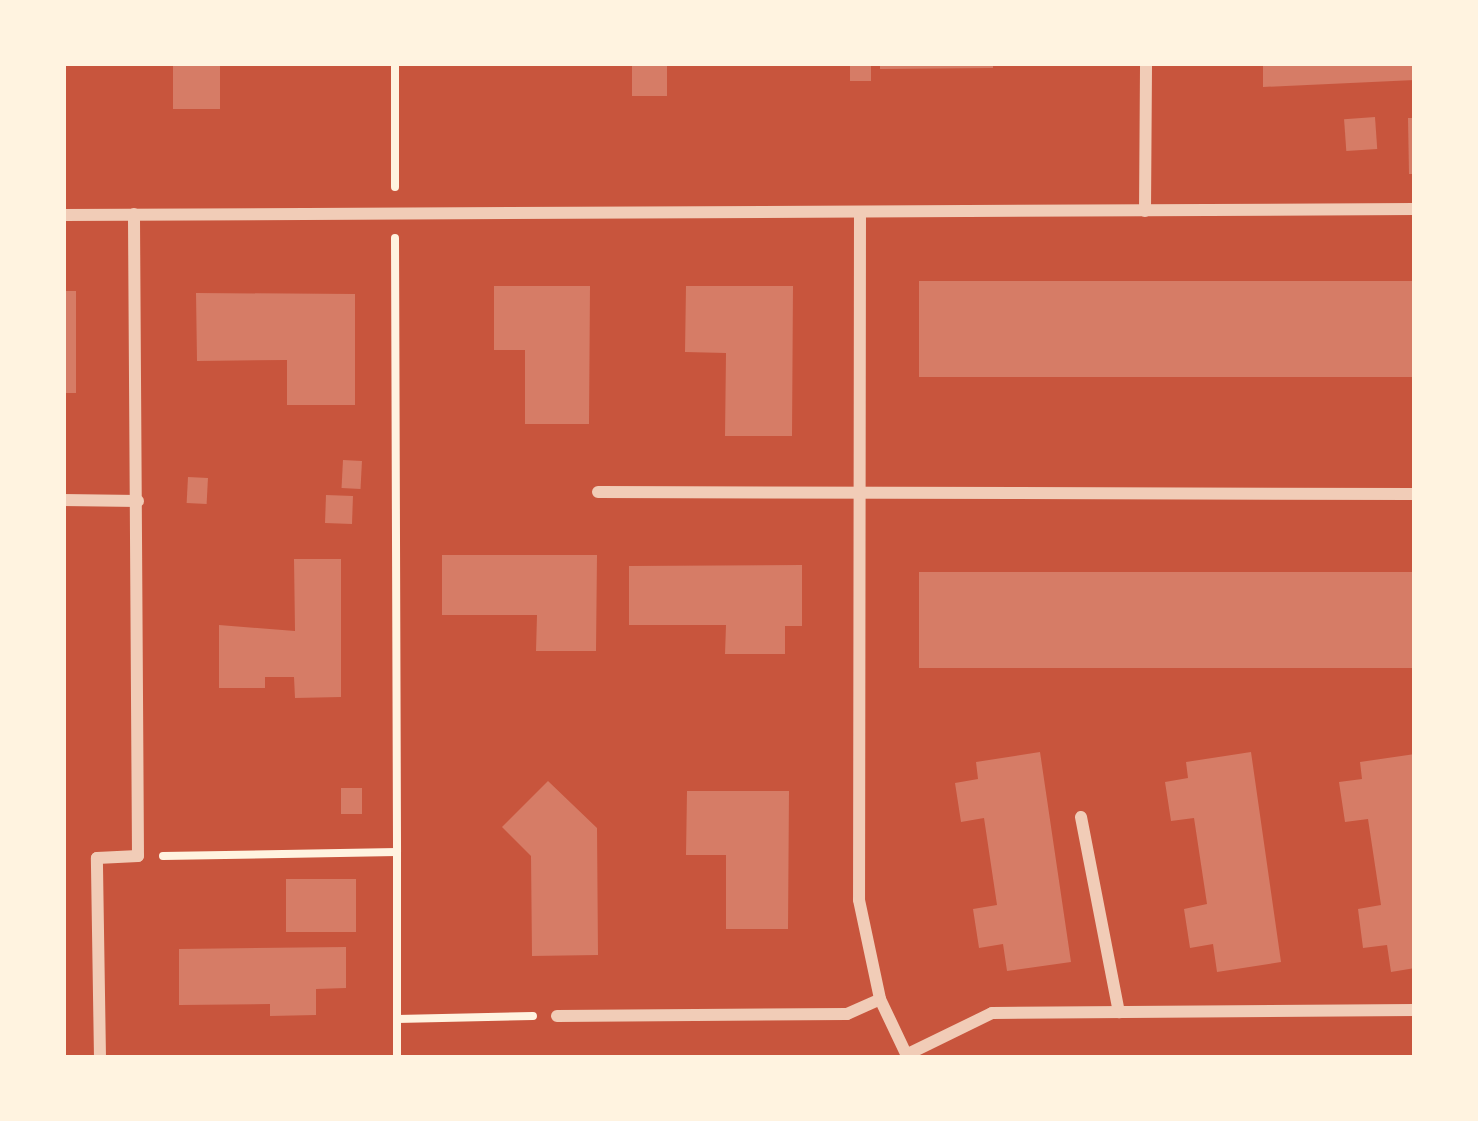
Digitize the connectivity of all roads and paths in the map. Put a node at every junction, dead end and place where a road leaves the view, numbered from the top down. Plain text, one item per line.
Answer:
1 (395, 63) edge
2 (1146, 63) edge
3 (1415, 209) edge
4 (1145, 211) junction
5 (860, 213) junction
6 (134, 214) junction
7 (63, 215) edge
8 (395, 217) junction
9 (598, 492) dead end
10 (862, 492) junction
11 (1415, 494) edge
12 (63, 500) edge
13 (138, 501) junction
14 (1081, 817) dead end
15 (397, 852) junction
16 (138, 856) junction
17 (880, 999) junction
18 (1415, 1010) edge
19 (1118, 1012) junction
20 (557, 1016) joint
21 (397, 1019) junction
22 (907, 1057) edge
23 (100, 1058) edge
24 (397, 1058) edge

1 - 8 path
2 - 4 street
3 - 4 street
4 - 5 street
5 - 8 street
5 - 10 street
6 - 7 street
6 - 8 street
6 - 13 street
8 - 15 path
9 - 10 street
10 - 11 street
10 - 17 street
12 - 13 street
13 - 16 street
14 - 19 street
15 - 16 path
15 - 21 path
16 - 23 street
17 - 20 street
17 - 22 street
18 - 19 street
19 - 22 street
20 - 21 path
21 - 24 path

